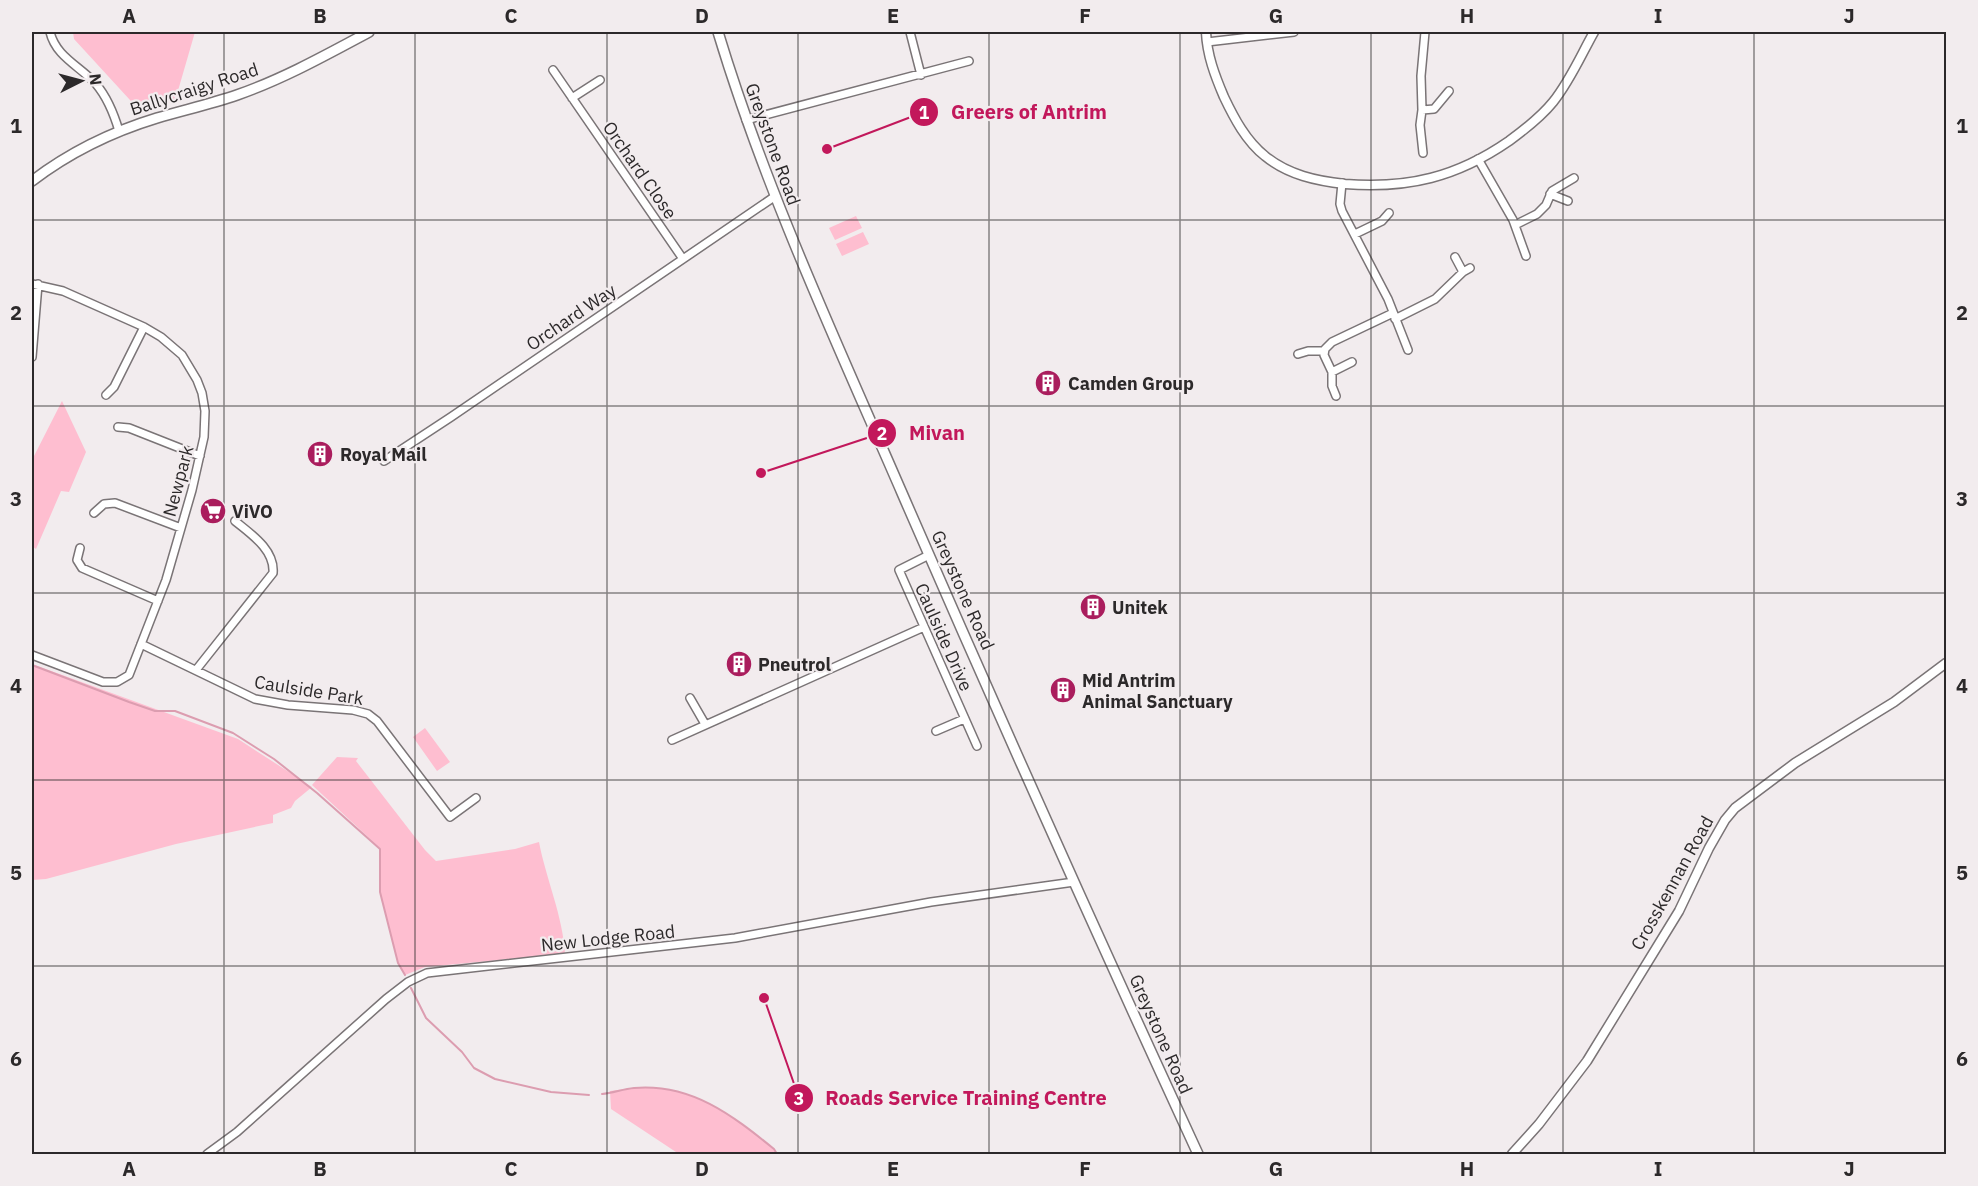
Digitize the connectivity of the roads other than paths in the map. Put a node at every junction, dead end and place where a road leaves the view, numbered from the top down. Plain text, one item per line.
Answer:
1 (50, 32) edge
2 (369, 32) edge
3 (718, 32) edge
4 (910, 32) edge
5 (1206, 32) edge
6 (1294, 32) edge
7 (1425, 32) edge
8 (1594, 32) edge
9 (1258, 33) edge
10 (1207, 42) junction
11 (969, 61) dead end
12 (553, 70) dead end
13 (921, 75) junction
14 (600, 80) dead end
15 (1449, 91) dead end
16 (572, 98) junction
17 (1422, 110) junction
18 (746, 120) junction
19 (119, 131) junction
20 (1423, 153) dead end
21 (1478, 159) junction
22 (1574, 178) dead end
23 (32, 181) edge
24 (1342, 183) junction
25 (1550, 194) junction
26 (774, 197) junction
27 (1568, 201) dead end
28 (1389, 213) dead end
29 (1515, 225) junction
30 (1354, 234) junction
31 (1526, 255) dead end
32 (1455, 257) dead end
33 (683, 259) junction
34 (35, 284) edge
35 (1394, 316) junction
36 (144, 327) junction
37 (1408, 350) dead end
38 (1324, 351) junction
39 (1298, 354) dead end
40 (32, 357) edge
41 (1352, 362) dead end
42 (1332, 372) junction
43 (106, 395) dead end
44 (1336, 396) dead end
45 (118, 427) dead end
46 (200, 456) junction
47 (384, 461) dead end
48 (94, 513) dead end
49 (235, 521) dead end
50 (181, 528) junction
51 (80, 548) dead end
52 (929, 555) junction
53 (158, 601) junction
54 (924, 627) junction
55 (141, 644) junction
56 (32, 655) edge
57 (1947, 663) edge
58 (196, 670) junction
59 (690, 698) dead end
60 (964, 719) junction
61 (705, 724) junction
62 (936, 731) dead end
63 (672, 740) dead end
64 (976, 746) dead end
65 (476, 798) dead end
66 (1074, 882) junction
67 (207, 1155) edge
68 (1198, 1155) edge
69 (1512, 1155) edge

1 - 19 street
2 - 19 main road, Ballycraigy Road
3 - 18 main road, Greystone Road
4 - 13 street
5 - 10 street
6 - 9 street
7 - 17 street
8 - 21 street
9 - 10 street
10 - 24 street
11 - 13 street
12 - 16 street, Orchard Close
13 - 18 street
14 - 16 street
15 - 17 street
16 - 33 street, Orchard Close
17 - 20 street
18 - 26 main road, Greystone Road
19 - 23 main road, Ballycraigy Road
21 - 24 street
21 - 29 street
22 - 25 street
24 - 30 street
25 - 27 street
25 - 29 street
26 - 33 street, Orchard Way
26 - 52 main road, Greystone Road
28 - 30 street
29 - 31 street
30 - 35 street
32 - 35 street
33 - 47 street, Orchard Way
34 - 36 street, Newpark
34 - 40 street
35 - 37 street
35 - 38 street
36 - 43 street
36 - 46 street, Newpark
38 - 39 street
38 - 42 street
41 - 42 street
42 - 44 street
45 - 46 street
46 - 50 street, Newpark
48 - 50 street
49 - 58 street
50 - 53 street, Newpark
51 - 53 street
52 - 54 street, Caulside Drive
52 - 66 main road, Greystone Road
53 - 55 street, Newpark
54 - 60 street, Caulside Drive
54 - 61 street
55 - 56 street, Newpark
55 - 58 street, Caulside Park
57 - 69 street, Crosskennan Road
58 - 65 street, Caulside Park
59 - 61 street
60 - 62 street
60 - 64 street, Caulside Drive
61 - 63 street
66 - 67 street, New Lodge Road
66 - 68 main road, Greystone Road

